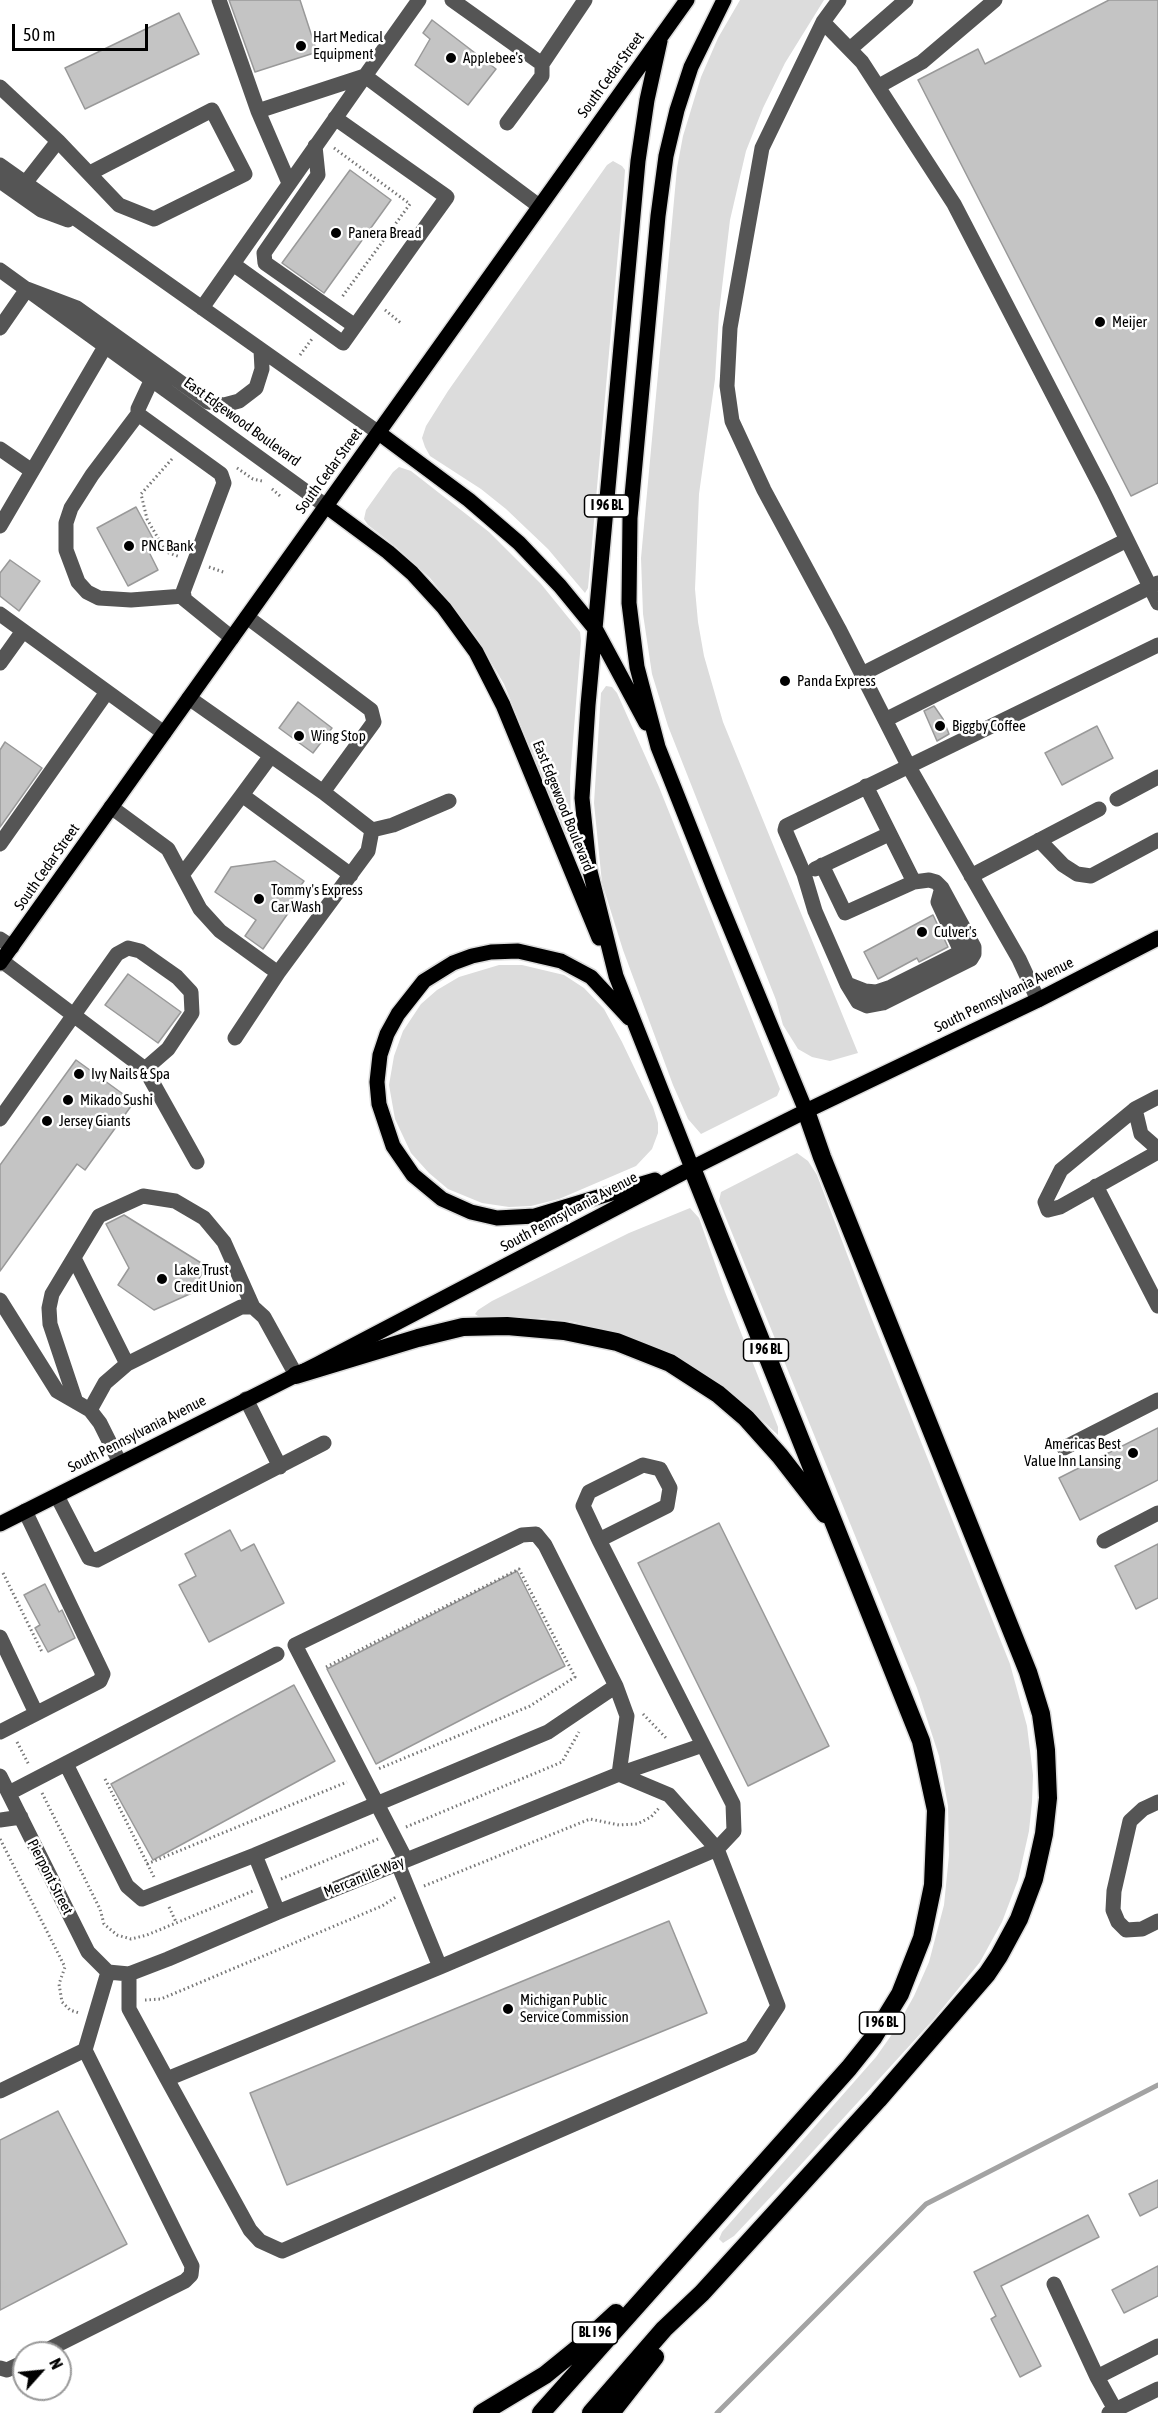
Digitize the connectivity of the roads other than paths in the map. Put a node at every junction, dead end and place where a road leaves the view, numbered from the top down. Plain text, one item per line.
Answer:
1 (219, 0) edge
2 (419, 0) edge
3 (452, 0) edge
4 (585, 0) edge
5 (687, 0) edge
6 (724, 0) edge
7 (839, 0) edge
8 (906, 0) edge
9 (995, 0) edge
10 (823, 22) junction
11 (662, 35) junction
12 (850, 49) junction
13 (542, 64) junction
14 (365, 76) junction
15 (879, 86) junction
16 (0, 87) edge
17 (258, 111) junction
18 (335, 118) junction
19 (507, 123) dead end
20 (58, 141) junction
21 (318, 142) junction
22 (0, 165) edge
23 (90, 173) junction
24 (0, 181) edge
25 (26, 182) junction
26 (289, 183) junction
27 (539, 206) junction
28 (85, 226) junction
29 (232, 264) junction
30 (0, 270) edge
31 (27, 289) junction
32 (202, 308) junction
33 (355, 326) junction
34 (0, 328) edge
35 (106, 345) junction
36 (261, 350) junction
37 (152, 379) junction
38 (138, 414) junction
39 (379, 432) junction
40 (0, 449) edge
41 (32, 471) junction
42 (326, 506) junction
43 (0, 526) edge
44 (1127, 540) junction
45 (1154, 585) edge
46 (184, 596) junction
47 (1158, 603) edge
48 (0, 614) edge
49 (247, 617) junction
50 (596, 630) junction
51 (23, 631) junction
52 (232, 638) junction
53 (1158, 645) edge
54 (0, 663) edge
55 (862, 675) junction
56 (107, 692) junction
57 (189, 698) junction
58 (885, 720) junction
59 (164, 733) junction
60 (658, 747) junction
61 (270, 757) junction
62 (909, 767) junction
63 (1158, 777) edge
64 (866, 786) junction
65 (323, 792) junction
66 (242, 795) junction
67 (1117, 799) dead end
68 (449, 801) dead end
69 (111, 807) junction
70 (1099, 809) dead end
71 (372, 830) junction
72 (889, 834) junction
73 (1039, 840) junction
74 (1158, 840) edge
75 (0, 844) edge
76 (822, 865) junction
77 (804, 874) junction
78 (182, 875) junction
79 (351, 875) junction
80 (971, 876) junction
81 (914, 882) junction
82 (1158, 938) edge
83 (6, 943) edge
84 (1, 962) edge
85 (278, 973) junction
86 (616, 976) junction
87 (1038, 1000) junction
88 (76, 1015) junction
89 (637, 1027) junction
90 (235, 1038) dead end
91 (145, 1069) junction
92 (1158, 1096) edge
93 (1135, 1109) junction
94 (806, 1111) junction
95 (0, 1119) edge
96 (1158, 1150) edge
97 (197, 1162) dead end
98 (692, 1168) junction
99 (1096, 1186) junction
100 (74, 1258) junction
101 (0, 1300) edge
102 (1158, 1306) edge
103 (254, 1307) junction
104 (127, 1364) junction
105 (296, 1375) junction
106 (246, 1399) junction
107 (1158, 1400) edge
108 (76, 1402) junction
109 (90, 1410) junction
110 (324, 1443) dead end
111 (1064, 1448) dead end
112 (120, 1463) junction
113 (280, 1467) junction
114 (57, 1496) junction
115 (25, 1511) junction
116 (1158, 1513) edge
117 (0, 1524) edge
118 (839, 1533) junction
119 (599, 1540) junction
120 (1104, 1541) dead end
121 (0, 1636) edge
122 (277, 1654) dead end
123 (616, 1686) junction
124 (36, 1713) junction
125 (5, 1729) edge
126 (703, 1745) junction
127 (66, 1764) junction
128 (619, 1774) junction
129 (0, 1776) edge
130 (9, 1793) junction
131 (1158, 1802) edge
132 (377, 1804) junction
133 (21, 1817) junction
134 (0, 1820) edge
135 (717, 1850) junction
136 (255, 1855) junction
137 (402, 1862) junction
138 (278, 1912) junction
139 (1158, 1921) edge
140 (440, 1967) junction
141 (108, 1972) junction
142 (129, 1974) junction
143 (85, 2050) junction
144 (167, 2079) junction
145 (0, 2091) edge
146 (697, 2238) junction
147 (1054, 2284) dead end
148 (702, 2293) junction
149 (65, 2341) edge
150 (1158, 2346) edge
151 (1097, 2377) junction
152 (1158, 2389) edge
153 (1113, 2412) edge
154 (482, 2413) edge
155 (541, 2413) edge
156 (591, 2413) edge
157 (611, 2413) edge

1 - 17 street
2 - 14 street
3 - 13 street
4 - 13 street
5 - 11 main road, South Cedar Street / I 96 BL
6 - 60 main road, I 96 BL
7 - 10 street
8 - 12 street
9 - 15 street
10 - 12 street
10 - 55 street
11 - 27 main road, South Cedar Street
11 - 50 main road, I 96 BL
12 - 15 street
13 - 19 street
14 - 17 street
14 - 18 street
14 - 27 street
15 - 44 street
16 - 20 street
17 - 26 street
18 - 21 street
18 - 33 street
20 - 23 street
20 - 25 street
21 - 26 street
21 - 33 street
22 - 25 street
23 - 23 street
24 - 28 street
25 - 28 street
26 - 29 street
27 - 39 main road, South Cedar Street
28 - 32 street
29 - 32 street
29 - 33 street
30 - 31 street, East Edgewood Boulevard
31 - 34 street
31 - 35 street, East Edgewood Boulevard
31 - 36 street
32 - 36 street
35 - 37 street, East Edgewood Boulevard
35 - 41 street
36 - 39 street
37 - 38 street
37 - 42 street, East Edgewood Boulevard
38 - 46 street
38 - 46 street
39 - 42 main road, South Cedar Street
39 - 50 main road
40 - 41 street
41 - 43 street
42 - 49 main road, South Cedar Street
42 - 86 main road, East Edgewood Boulevard
44 - 45 street
44 - 55 street
45 - 47 street
45 - 58 street
46 - 52 street
48 - 51 street
49 - 52 main road, South Cedar Street
49 - 65 street
50 - 60 main road
50 - 86 main road, I 96 BL
51 - 54 street
51 - 56 street
52 - 57 main road, South Cedar Street
53 - 62 street
55 - 58 street
56 - 59 street
56 - 75 street
57 - 59 main road, South Cedar Street
57 - 61 street
58 - 62 street
59 - 69 main road, South Cedar Street
60 - 94 main road, I 96 BL
61 - 65 street
61 - 66 street
62 - 64 street
62 - 80 street
63 - 67 street
64 - 72 street
64 - 77 street
65 - 71 street
66 - 78 street
66 - 79 street
68 - 71 street
69 - 78 street
69 - 83 main road, South Cedar Street
70 - 73 street
71 - 79 street
72 - 76 street
72 - 81 street
73 - 74 street
73 - 80 street
76 - 77 street
76 - 81 street
77 - 81 street
78 - 85 street
79 - 85 street
80 - 87 street
82 - 87 main road, South Pennsylvania Avenue
83 - 84 main road, South Cedar Street
84 - 88 street
85 - 90 street
86 - 89 main road, I 96 BL
87 - 94 main road, South Pennsylvania Avenue
88 - 91 street
88 - 91 street
88 - 95 street
89 - 98 main road, I 96 BL
89 - 98 main road
91 - 97 street
92 - 93 street
93 - 96 street
93 - 99 street
94 - 98 main road, South Pennsylvania Avenue
94 - 148 highway, I 96 BL
96 - 99 street
98 - 105 main road, South Pennsylvania Avenue
98 - 118 highway, I 96 BL
99 - 102 street
100 - 103 street
100 - 104 street
100 - 108 street
101 - 108 street
103 - 104 street
103 - 105 street
104 - 109 street
105 - 106 main road, South Pennsylvania Avenue
105 - 118 highway
106 - 112 main road, South Pennsylvania Avenue
106 - 113 street
107 - 111 street
108 - 109 street
109 - 112 street
110 - 113 street
112 - 114 main road, South Pennsylvania Avenue
113 - 114 street
114 - 115 main road, South Pennsylvania Avenue
115 - 117 main road, South Pennsylvania Avenue
115 - 124 street
116 - 120 street
118 - 146 highway, I 96 BL
119 - 119 street
119 - 126 street
121 - 124 street
122 - 127 street
123 - 128 street
123 - 132 street
123 - 132 street
124 - 125 street
126 - 128 street, Mercantile Way
126 - 135 street
127 - 130 street
127 - 136 street
128 - 135 street
128 - 137 street, Mercantile Way
129 - 130 street, Pierpont Street
130 - 133 street, Pierpont Street
131 - 139 street
132 - 136 street
132 - 137 street
133 - 134 street
133 - 141 street, Pierpont Street
135 - 140 street
135 - 144 street
136 - 138 street
137 - 138 street, Mercantile Way
137 - 140 street
138 - 142 street, Mercantile Way
140 - 144 street
141 - 142 street, Mercantile Way
141 - 143 street
142 - 144 street
143 - 145 street
143 - 149 street
146 - 154 highway, BL I 96
146 - 155 highway, I 96 BL
147 - 151 street
148 - 156 highway, I 96 BL
148 - 157 highway, I 96 BL
150 - 151 street
151 - 153 street
152 - 153 street

